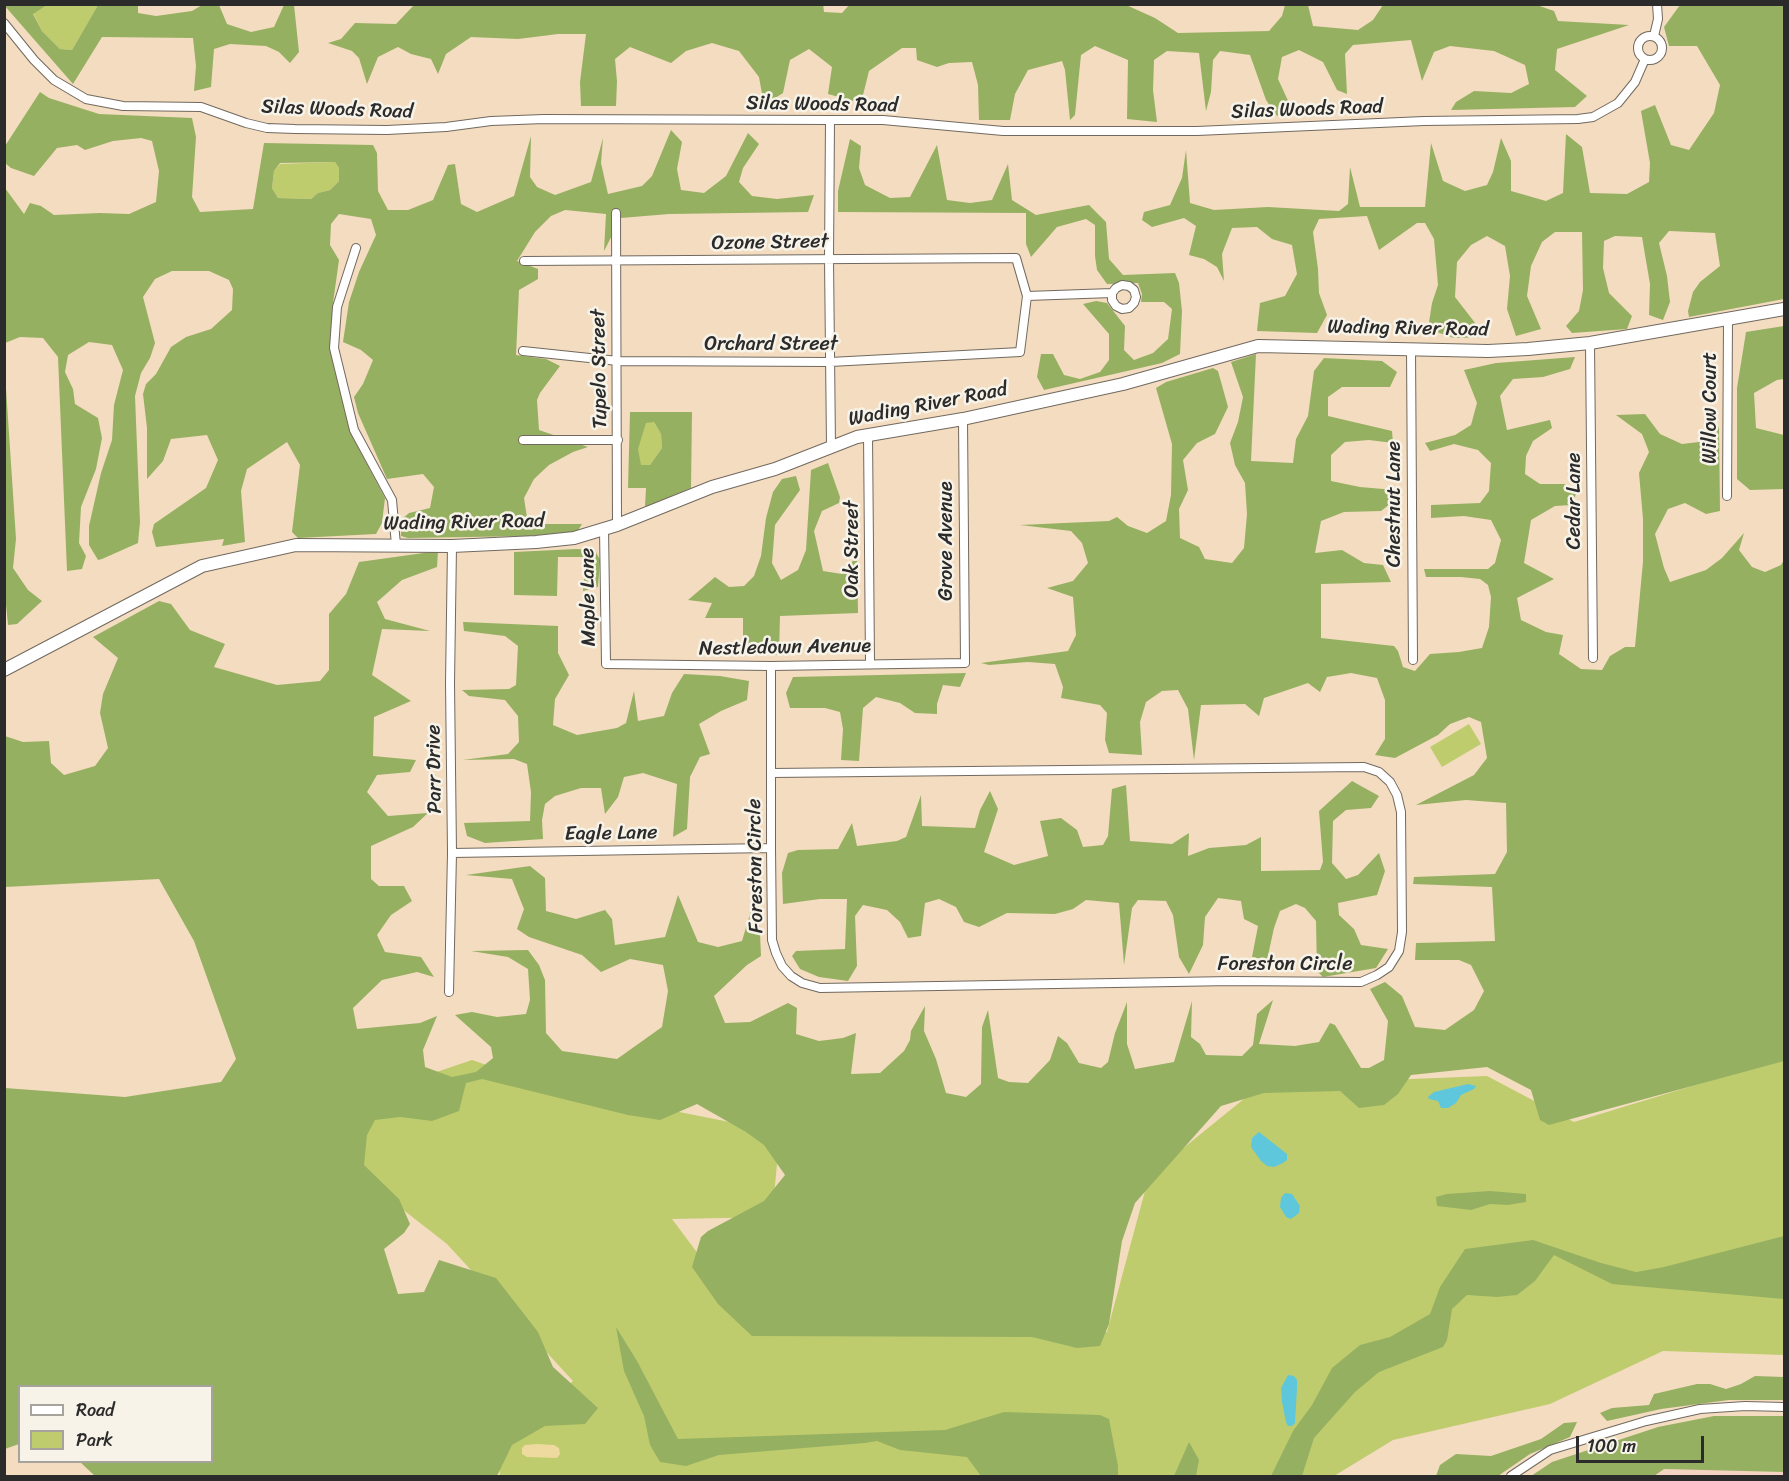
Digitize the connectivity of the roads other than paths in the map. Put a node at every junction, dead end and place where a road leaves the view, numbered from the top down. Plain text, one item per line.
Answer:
1 (1657, 4) edge
2 (4, 23) edge
3 (1654, 36) junction
4 (1646, 59) junction
5 (830, 120) junction
6 (616, 213) dead end
7 (356, 248) dead end
8 (829, 259) junction
9 (524, 261) dead end
10 (615, 261) junction
11 (1112, 293) dead end
12 (1027, 296) junction
13 (1785, 309) edge
14 (1728, 320) junction
15 (1590, 343) junction
16 (1411, 348) junction
17 (523, 351) dead end
18 (618, 361) junction
19 (830, 362) junction
20 (963, 419) junction
21 (868, 434) junction
22 (523, 440) dead end
23 (618, 440) junction
24 (831, 447) junction
25 (1727, 496) dead end
26 (617, 525) junction
27 (604, 529) junction
28 (396, 545) junction
29 (452, 546) junction
30 (1593, 658) dead end
31 (1413, 660) dead end
32 (870, 663) junction
33 (965, 663) joint
34 (606, 664) joint
35 (771, 666) junction
36 (4, 670) edge
37 (771, 773) junction
38 (771, 848) junction
39 (452, 853) junction
40 (449, 992) dead end
41 (1785, 1407) edge
42 (1511, 1476) edge

1 - 3 street, Silas Woods Road
2 - 5 street, Silas Woods Road
3 - 4 street, Silas Woods Road
3 - 4 street, Silas Woods Road
4 - 5 street, Silas Woods Road
5 - 8 street
6 - 10 street, Tupelo Street
7 - 28 street
8 - 10 street, Ozone Street
8 - 12 street, Ozone Street
8 - 19 street
9 - 10 street, Ozone Street
10 - 18 street, Tupelo Street
11 - 12 street
12 - 19 street, Orchard Street
13 - 14 main road, Wading River Road
14 - 15 main road, Wading River Road
14 - 25 street, Willow Court
15 - 16 main road, Wading River Road
15 - 30 street, Cedar Lane
16 - 20 main road, Wading River Road
16 - 31 street, Chestnut Lane
17 - 18 street, Orchard Street
18 - 19 street, Orchard Street
18 - 23 street, Tupelo Street
19 - 24 street
20 - 21 main road, Wading River Road
20 - 33 street, Grove Avenue
21 - 24 main road, Wading River Road
21 - 32 street, Oak Street
22 - 23 street
23 - 26 street, Tupelo Street
24 - 26 main road, Wading River Road
26 - 27 main road, Wading River Road
27 - 29 main road, Wading River Road
27 - 34 street, Maple Lane
28 - 29 main road, Wading River Road
28 - 36 main road, Wading River Road
29 - 39 street, Parr Drive
32 - 33 street, Nestledown Avenue
32 - 35 street, Nestledown Avenue
34 - 35 street, Nestledown Avenue
35 - 37 street, Foreston Circle
37 - 38 street, Foreston Circle
37 - 38 street, Foreston Circle
38 - 39 street, Eagle Lane
39 - 40 street, Parr Drive
41 - 42 street

